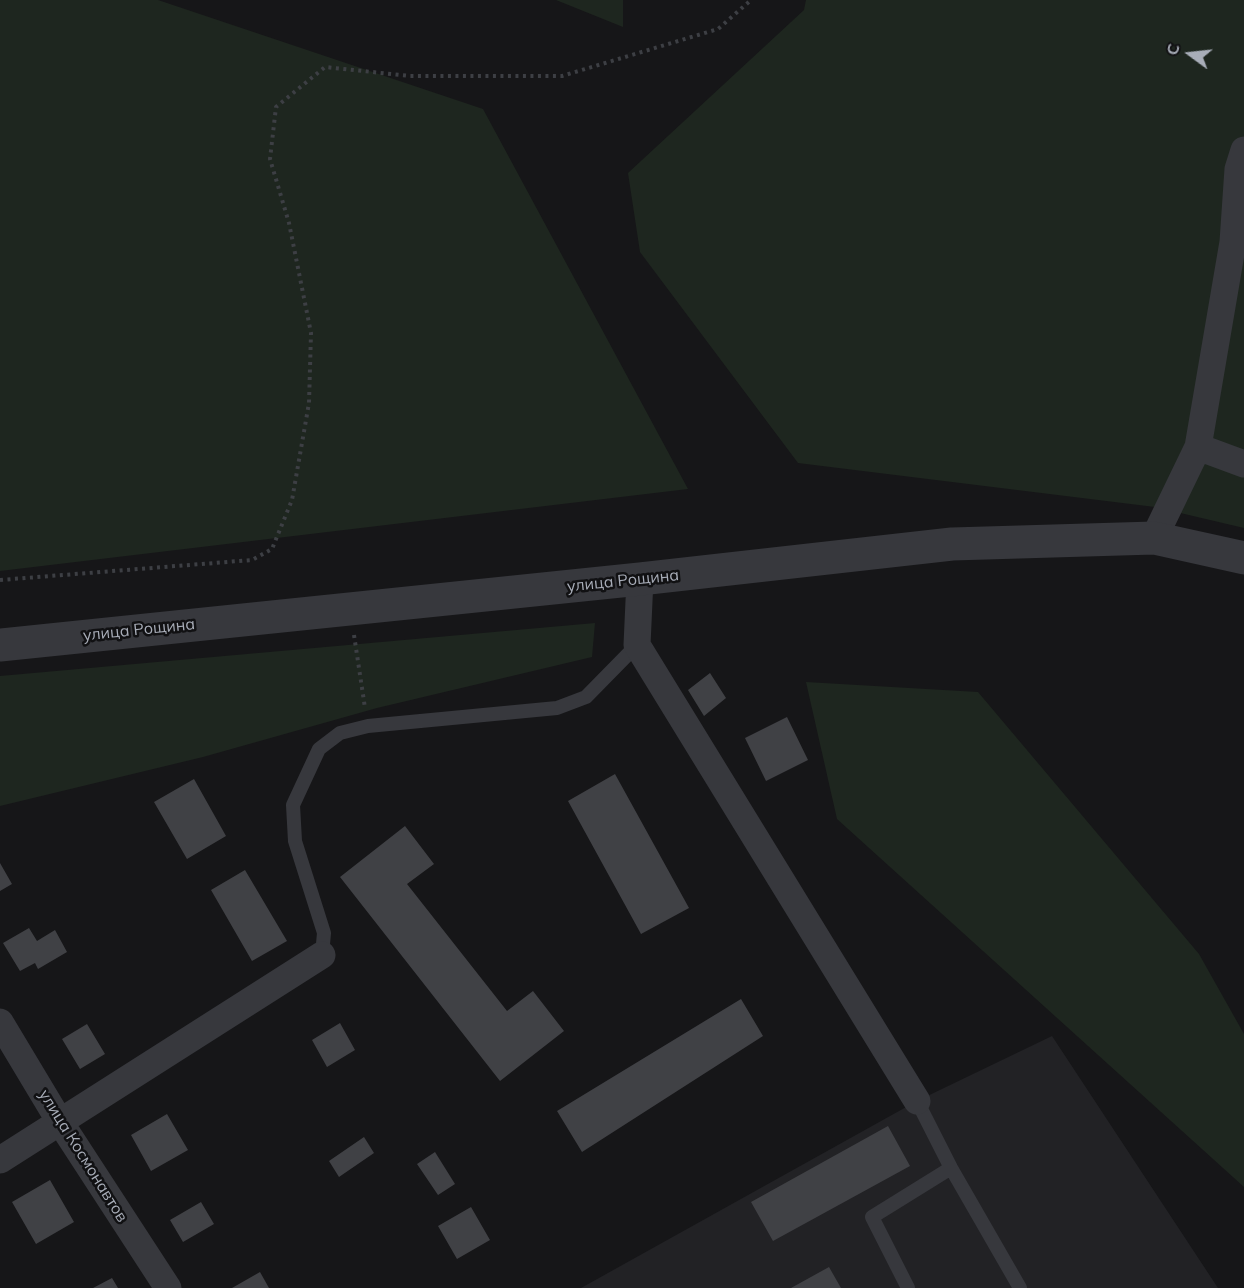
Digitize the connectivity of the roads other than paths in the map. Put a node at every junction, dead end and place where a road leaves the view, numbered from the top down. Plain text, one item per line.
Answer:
1 (1244, 150) edge
2 (1238, 243) edge
3 (1198, 447) junction
4 (1244, 464) edge
5 (1154, 538) junction
6 (1244, 558) edge
7 (640, 579) junction
8 (0, 645) edge
9 (637, 645) junction
10 (322, 956) joint
11 (0, 1022) edge
12 (917, 1101) joint
13 (60, 1122) junction
14 (0, 1160) edge
15 (951, 1168) junction
16 (168, 1288) edge
17 (908, 1288) edge
18 (1020, 1288) edge

1 - 2 street
2 - 3 street
3 - 4 street
3 - 5 street
5 - 6 street, улица Рощина
5 - 7 street, улица Рощина
7 - 8 street, улица Рощина
7 - 9 street
9 - 10 lane
9 - 12 street
10 - 13 street
11 - 13 street, улица Космонавтов
12 - 15 lane
13 - 14 street
13 - 16 street, улица Космонавтов
15 - 17 lane
15 - 18 lane

